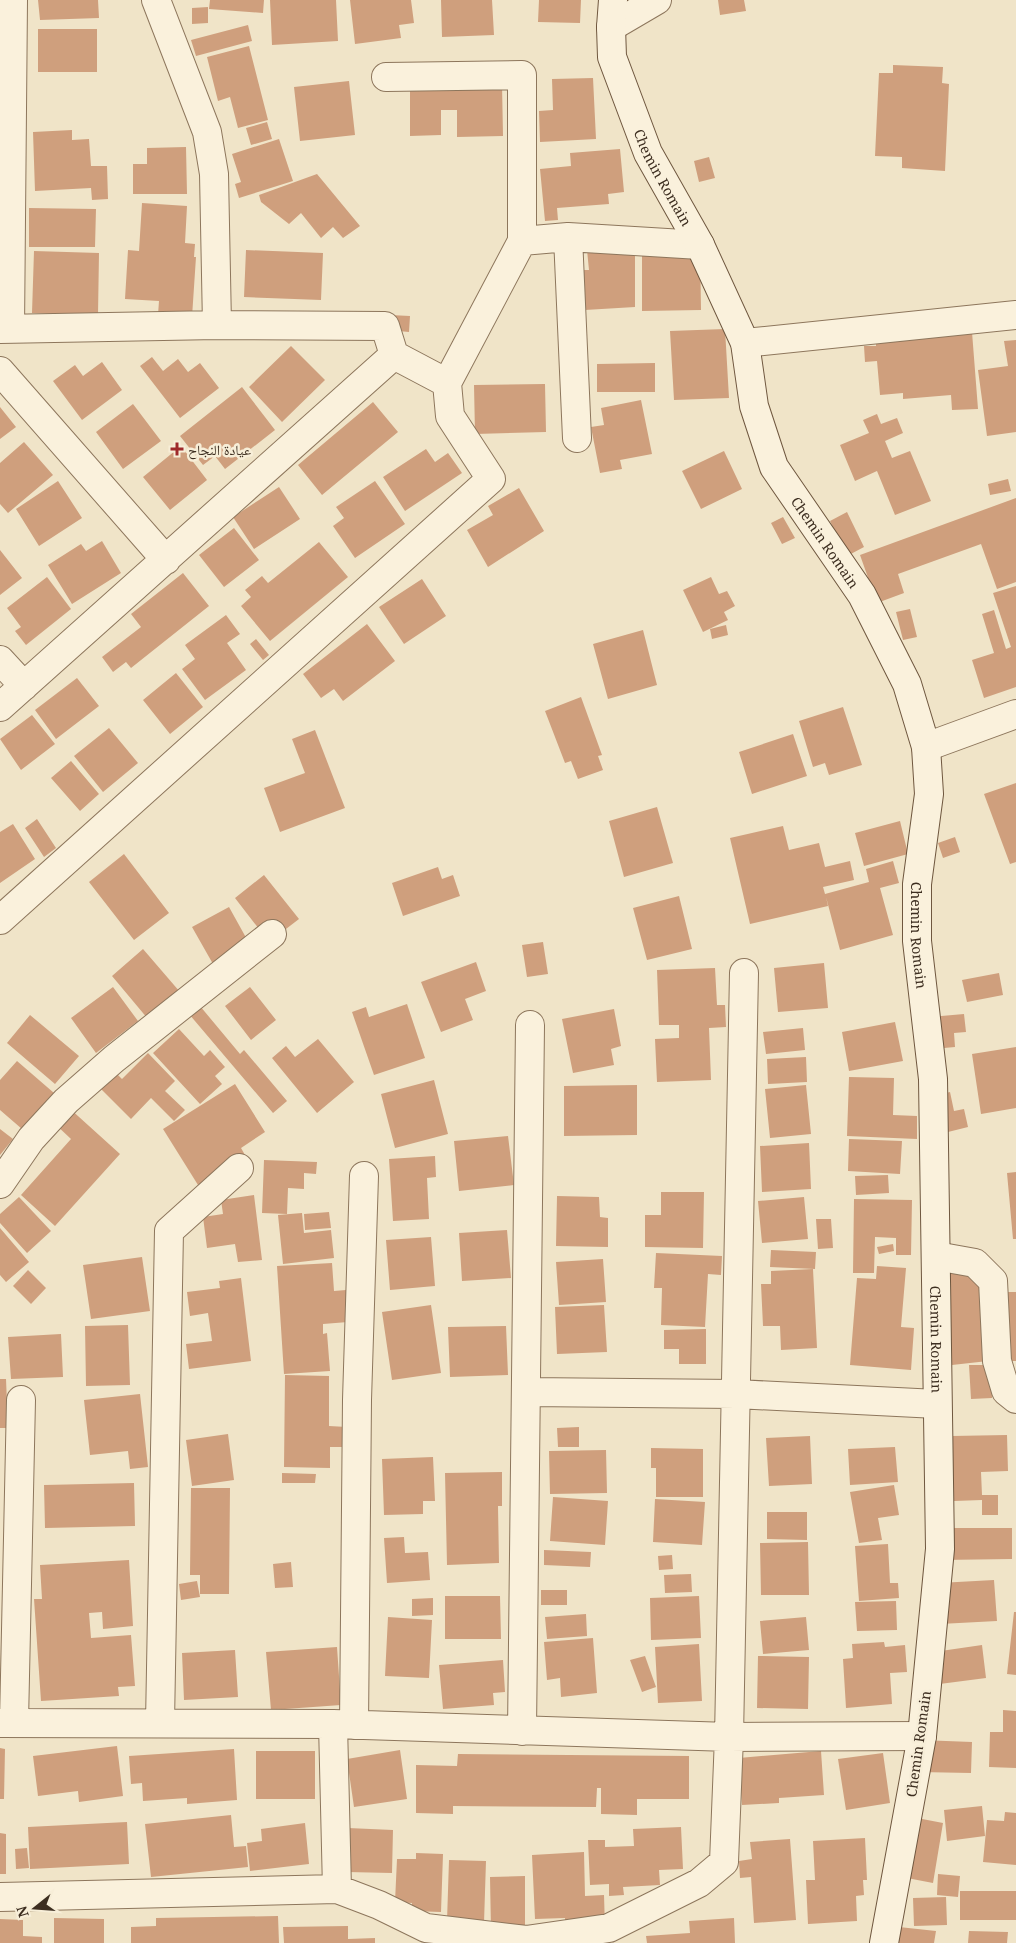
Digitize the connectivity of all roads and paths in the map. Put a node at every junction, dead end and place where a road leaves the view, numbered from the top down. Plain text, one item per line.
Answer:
1 (14, 0) edge
2 (156, 0) edge
3 (613, 0) edge
4 (657, 0) edge
5 (611, 27) junction
6 (386, 77) dead end
7 (568, 237) junction
8 (522, 241) junction
9 (700, 245) junction
10 (1016, 315) edge
11 (217, 325) junction
12 (5, 329) edge
13 (745, 343) junction
14 (394, 355) junction
15 (0, 370) edge
16 (446, 383) junction
17 (577, 438) dead end
18 (166, 560) junction
19 (0, 660) edge
20 (24, 686) junction
21 (0, 707) edge
22 (1016, 714) edge
23 (926, 747) junction
24 (0, 920) edge
25 (272, 934) dead end
26 (744, 973) dead end
27 (530, 1025) dead end
28 (238, 1168) dead end
29 (364, 1176) dead end
30 (0, 1184) edge
31 (936, 1256) junction
32 (527, 1392) junction
33 (736, 1394) junction
34 (1016, 1399) edge
35 (21, 1400) dead end
36 (937, 1404) junction
37 (7, 1723) edge
38 (160, 1723) junction
39 (343, 1724) junction
40 (522, 1732) junction
41 (922, 1736) junction
42 (729, 1737) junction
43 (337, 1889) junction
44 (0, 1897) edge
45 (884, 1943) edge

1 - 12 street
2 - 11 street
3 - 5 street, Chemin Romain
4 - 5 street
5 - 9 street, Chemin Romain
6 - 8 street
7 - 8 street
7 - 9 street
7 - 17 street
8 - 16 street
9 - 13 street, Chemin Romain
10 - 13 street
11 - 12 street
11 - 14 street
13 - 23 street, Chemin Romain
14 - 16 street
14 - 18 street
15 - 18 street
16 - 24 street
18 - 20 street
19 - 20 street
20 - 21 street
22 - 23 street
23 - 31 street, Chemin Romain
25 - 30 street
26 - 33 street
27 - 32 street
28 - 38 street
29 - 39 street
31 - 34 street
31 - 36 street, Chemin Romain
32 - 33 street
32 - 40 street
33 - 36 street
33 - 42 street
35 - 37 street
36 - 41 street, Chemin Romain
37 - 38 street
38 - 39 street
39 - 40 street
39 - 43 street
40 - 42 street
41 - 42 street
41 - 45 street, Chemin Romain
42 - 43 street
43 - 44 street

